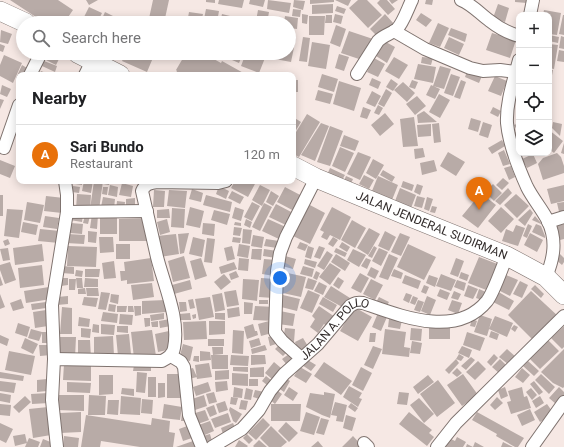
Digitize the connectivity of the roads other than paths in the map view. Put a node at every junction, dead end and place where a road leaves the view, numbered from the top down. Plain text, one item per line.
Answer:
1 (412, 0) edge
2 (461, 0) edge
3 (532, 0) edge
4 (0, 11) edge
5 (530, 12) edge
6 (16, 18) edge
7 (0, 22) edge
8 (16, 29) edge
9 (394, 31) junction
10 (516, 35) edge
11 (38, 60) edge
12 (84, 63) edge
13 (516, 66) edge
14 (32, 72) edge
15 (111, 72) edge
16 (357, 74) dead end
17 (516, 75) edge
18 (16, 114) edge
19 (4, 148) dead end
20 (296, 168) edge
21 (316, 178) junction
22 (65, 184) edge
23 (146, 184) edge
24 (147, 211) junction
25 (67, 212) junction
26 (564, 217) edge
27 (548, 222) junction
28 (508, 256) junction
29 (546, 277) junction
30 (564, 295) edge
31 (564, 316) edge
32 (171, 356) junction
33 (301, 358) junction
34 (54, 359) junction
35 (564, 402) edge
36 (57, 447) edge
37 (202, 447) edge
38 (212, 447) edge
39 (437, 447) edge
40 (532, 447) edge

1 - 9 street
2 - 10 street
3 - 5 street
4 - 6 main road
7 - 8 main road
9 - 13 street
9 - 16 street
11 - 14 street
12 - 15 main road
17 - 27 street
18 - 19 street
20 - 21 main road, JALAN JENDERAL SUDIRMAN
21 - 28 main road, JALAN JENDERAL SUDIRMAN
21 - 33 street
22 - 25 street
23 - 24 street
24 - 25 street
24 - 32 street
25 - 34 street
26 - 27 street
27 - 29 street
28 - 29 main road, JALAN JENDERAL SUDIRMAN
28 - 33 street, JALAN A. POLLO
29 - 30 main road, JALAN JENDERAL SUDIRMAN
31 - 39 street
32 - 34 street
32 - 37 street
33 - 38 street, JALAN A. POLLO
34 - 36 street
35 - 40 street

